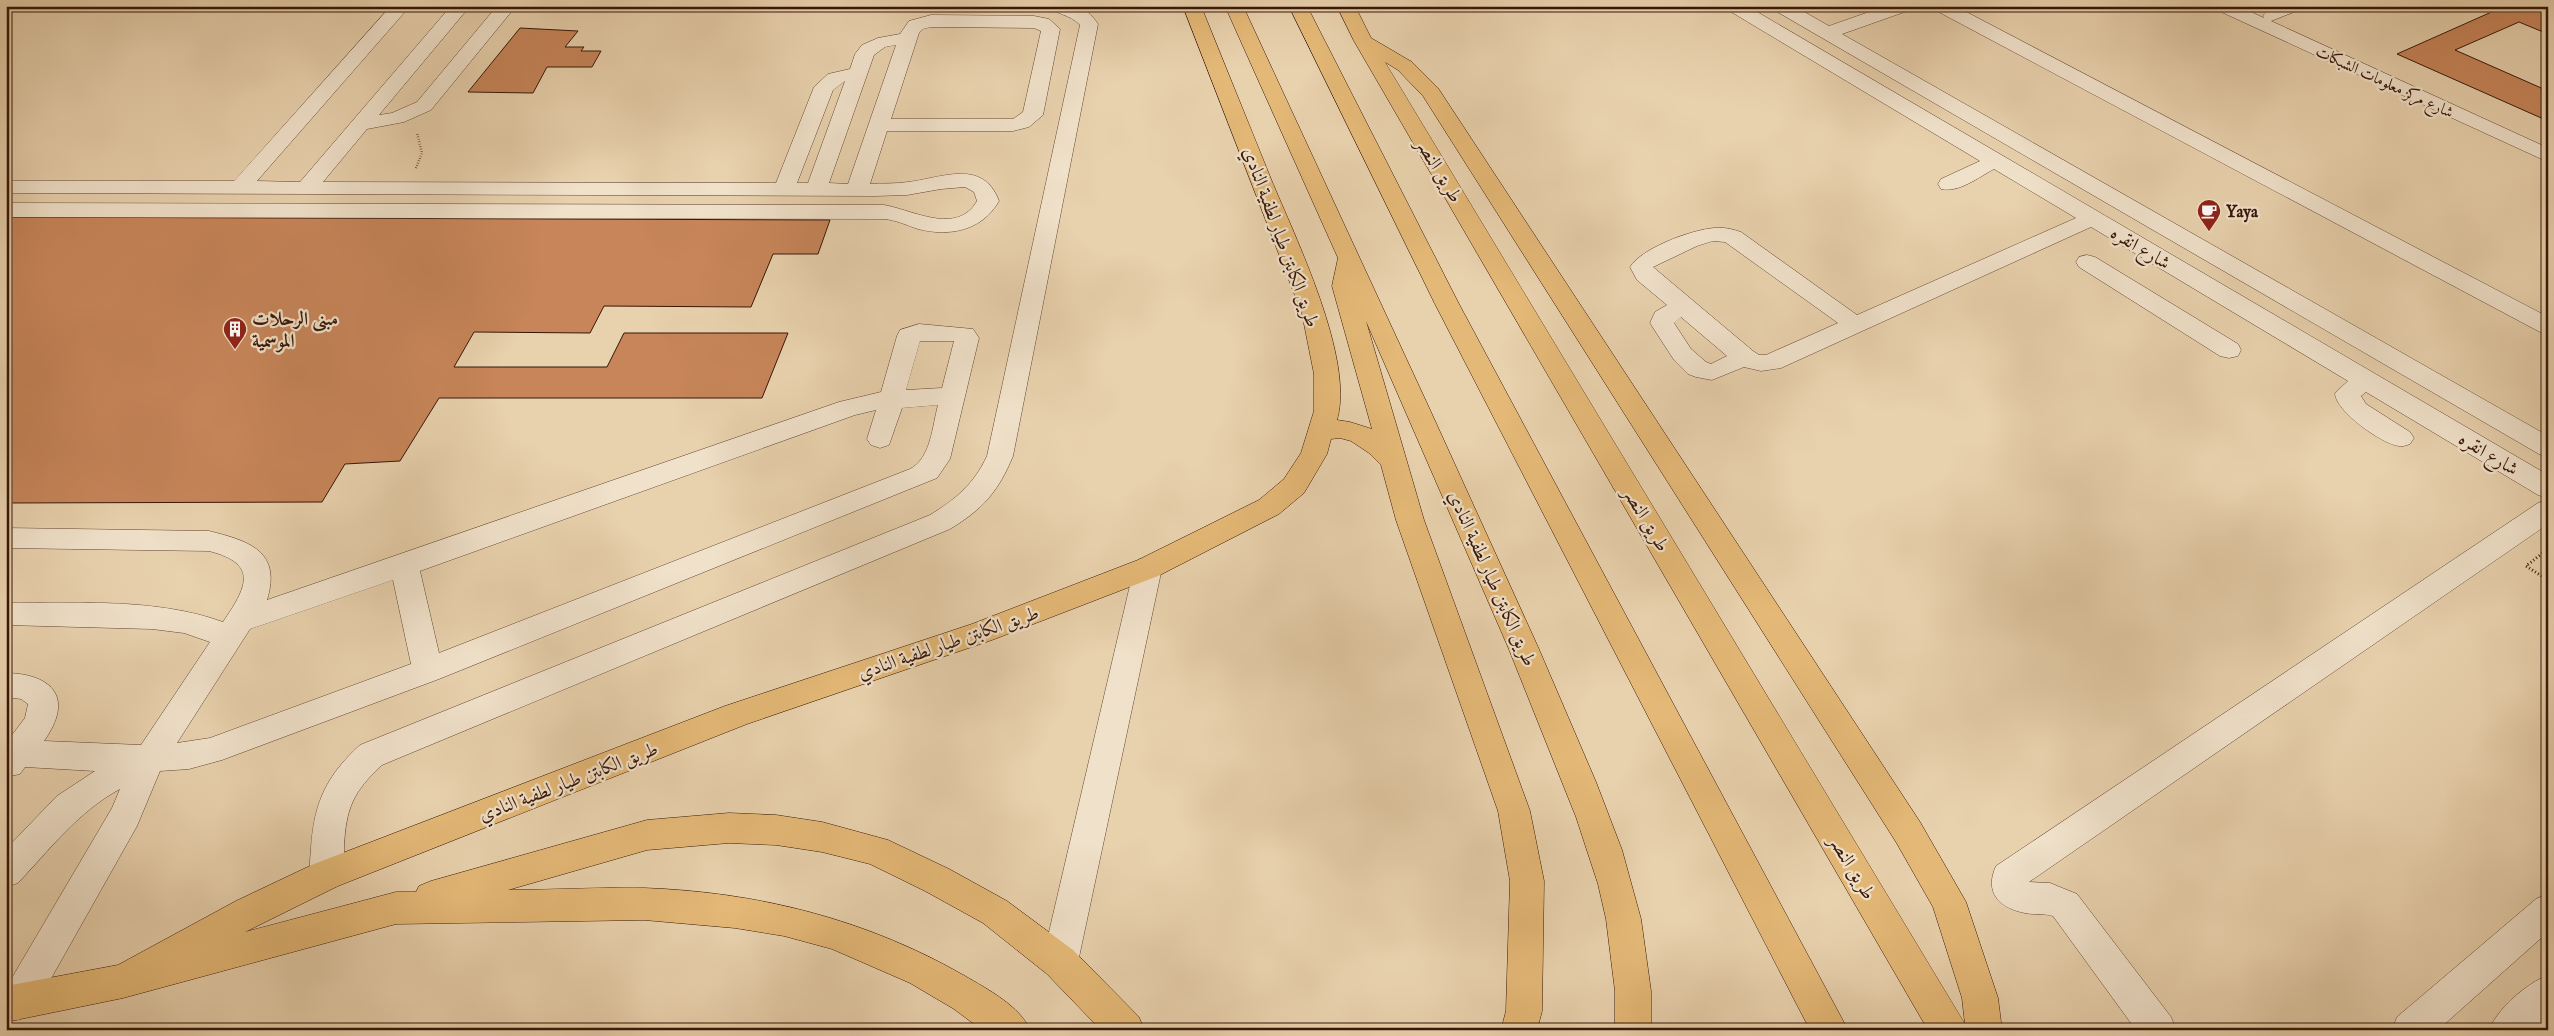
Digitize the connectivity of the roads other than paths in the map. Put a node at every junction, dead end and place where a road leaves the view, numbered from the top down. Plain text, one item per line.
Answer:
1 (401, 6) edge
2 (461, 6) edge
3 (507, 6) edge
4 (1058, 6) edge
5 (1192, 6) edge
6 (1234, 6) edge
7 (1298, 6) edge
8 (1346, 6) edge
9 (1734, 6) edge
10 (1780, 6) edge
11 (1856, 6) edge
12 (1904, 6) edge
13 (1941, 6) edge
14 (2223, 6) edge
15 (2252, 6) edge
16 (2293, 6) edge
17 (2272, 16) junction
18 (1817, 28) junction
19 (908, 39) junction
20 (1363, 41) junction
21 (857, 73) junction
22 (361, 124) junction
23 (879, 125) junction
24 (2548, 141) edge
25 (802, 145) junction
26 (832, 146) junction
27 (2548, 156) edge
28 (1995, 161) junction
29 (1948, 184) dead end
30 (6, 186) edge
31 (241, 187) junction
32 (306, 188) junction
33 (784, 190) junction
34 (816, 190) junction
35 (857, 190) junction
36 (6, 210) edge
37 (2092, 218) junction
38 (1349, 256) junction
39 (2088, 262) dead end
40 (2211, 289) junction
41 (1683, 307) junction
42 (2169, 313) junction
43 (1856, 325) junction
44 (2548, 327) edge
45 (2229, 350) dead end
46 (1744, 357) junction
47 (2366, 380) junction
48 (952, 396) junction
49 (892, 399) junction
50 (1320, 434) junction
51 (2401, 438) dead end
52 (880, 440) dead end
53 (2548, 448) edge
54 (1393, 461) junction
55 (2548, 488) edge
56 (2548, 510) edge
57 (6, 538) edge
58 (404, 565) junction
59 (1148, 568) junction
60 (6, 614) edge
61 (234, 629) junction
62 (428, 670) junction
63 (6, 684) edge
64 (150, 758) junction
65 (12, 760) edge
66 (6, 872) edge
67 (326, 874) junction
68 (396, 908) junction
69 (2548, 910) edge
70 (1060, 962) junction
71 (123, 981) junction
72 (2548, 992) edge
73 (12, 1003) edge
74 (1012, 1030) edge
75 (1126, 1030) edge
76 (1519, 1030) edge
77 (1633, 1030) edge
78 (1830, 1030) edge
79 (1949, 1030) edge
80 (1984, 1030) edge
81 (2158, 1030) edge
82 (2410, 1030) edge
83 (2507, 1030) edge

1 - 31 street
2 - 22 street
3 - 22 street
4 - 67 street
5 - 50 main road, طريق الكابتن طيار لطفية النادي
6 - 38 main road, طريق الكابتن طيار لطفية النادي
7 - 78 main road
8 - 20 main road, طريق النصر
9 - 28 street, شارع انقره
10 - 18 street, شارع انقره
11 - 18 street
12 - 18 street
13 - 44 street
14 - 27 street, شارع مركز معلومات الشبكات
15 - 17 street, شارع مركز معلومات الشبكات
16 - 17 street
17 - 24 street, شارع مركز معلومات الشبكات
18 - 53 street, شارع انقره
19 - 21 street
19 - 23 street
19 - 23 street
20 - 79 main road, طريق النصر
20 - 80 main road
21 - 25 street
21 - 26 street
22 - 32 street
23 - 35 street
25 - 26 street
25 - 33 street
26 - 34 street
28 - 29 street
28 - 37 street, شارع انقره
30 - 31 street
31 - 32 street
32 - 33 street
33 - 34 street
34 - 35 street
35 - 36 street
37 - 40 street, شارع انقره
37 - 43 street
38 - 54 main road
38 - 77 main road, طريق الكابتن طيار لطفية النادي
39 - 42 street
40 - 42 street
40 - 47 street, شارع انقره
41 - 43 street
41 - 46 street
41 - 46 street
42 - 45 street
43 - 46 street
47 - 51 street
47 - 55 street, شارع انقره
48 - 49 street
48 - 49 street
48 - 62 street
49 - 52 street
49 - 58 street
50 - 54 main road
50 - 59 main road, طريق الكابتن طيار لطفية النادي
54 - 76 main road
56 - 81 street
57 - 61 street
58 - 61 street
58 - 62 street
59 - 67 main road, طريق الكابتن طيار لطفية النادي
59 - 70 street
60 - 61 street
61 - 64 street
62 - 64 street
63 - 65 street
64 - 65 street
64 - 66 street
64 - 73 street
67 - 71 main road, طريق الكابتن طيار لطفية النادي
68 - 70 main road
68 - 71 main road
68 - 74 main road
69 - 82 street
70 - 75 main road
71 - 73 main road
72 - 83 street

